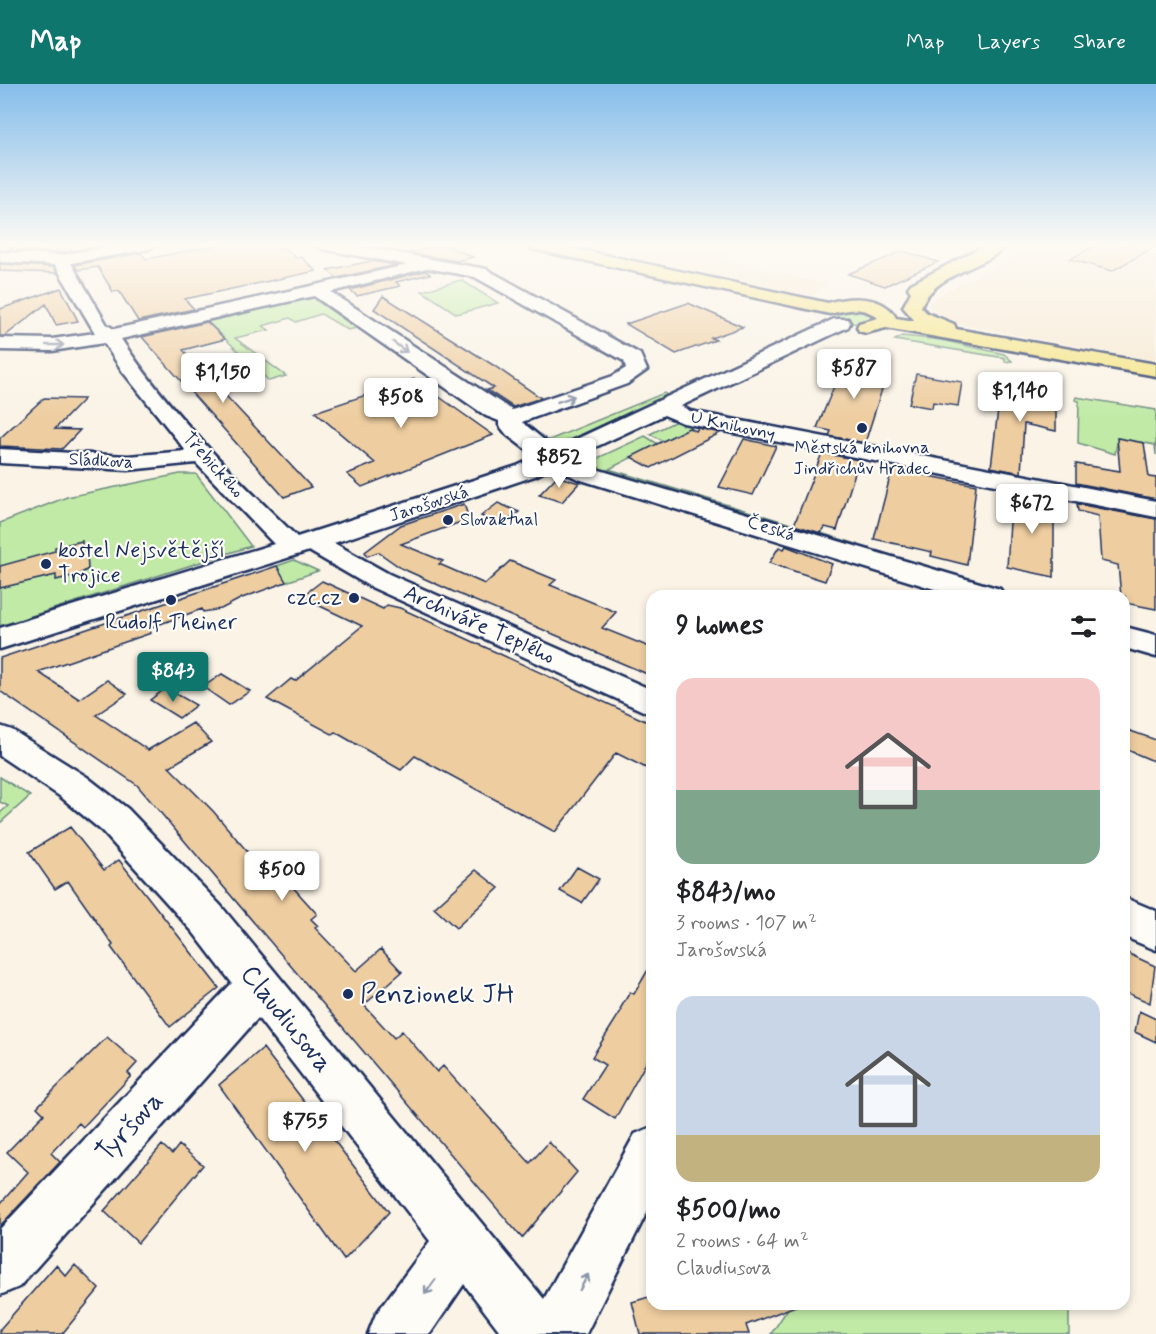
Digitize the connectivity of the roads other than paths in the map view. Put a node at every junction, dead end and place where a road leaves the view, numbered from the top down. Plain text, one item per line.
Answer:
1 (84, 302) edge
2 (260, 302) edge
3 (335, 302) edge
4 (533, 302) edge
5 (778, 302) edge
6 (901, 302) edge
7 (913, 302) edge
8 (881, 315) junction
9 (836, 316) junction
10 (109, 335) junction
11 (0, 344) edge
12 (1004, 344) junction
13 (1156, 370) edge
14 (664, 406) junction
15 (511, 418) junction
16 (202, 455) junction
17 (0, 456) edge
18 (554, 459) junction
19 (1156, 509) edge
20 (300, 544) junction
21 (945, 589) edge
22 (1130, 638) edge
23 (0, 639) edge
24 (1156, 646) edge
25 (646, 700) edge
26 (0, 739) edge
27 (1130, 919) edge
28 (1156, 931) edge
29 (259, 985) junction
30 (646, 1162) edge
31 (463, 1240) junction
32 (0, 1268) edge
33 (396, 1334) edge
34 (537, 1334) edge
35 (556, 1334) edge

1 - 10 street, Třebického
2 - 10 street
3 -> 15 street
15 -> 4 street
5 - 9 main road
6 - 8 main road
7 - 12 main road
8 - 9 main road
8 - 12 main road
9 - 14 street, Jarošovská
11 -> 10 street
10 - 16 street, Třebického
12 - 13 main road
14 - 18 street, Jarošovská
14 - 19 street, U Knihovny
15 - 18 street, Česká
16 - 17 street, Sládkova
16 - 20 street, Třebického
18 - 20 street, Jarošovská
18 - 21 street, Česká
20 - 23 street, Jarošovská
20 - 25 street, Archiváře Teplého
22 - 24 street
26 - 29 street, Claudiusova
27 - 28 street
29 - 31 street, Claudiusova
29 - 32 street, Tyršova
35 -> 30 street
31 -> 33 street
31 - 34 street, Claudiusova

